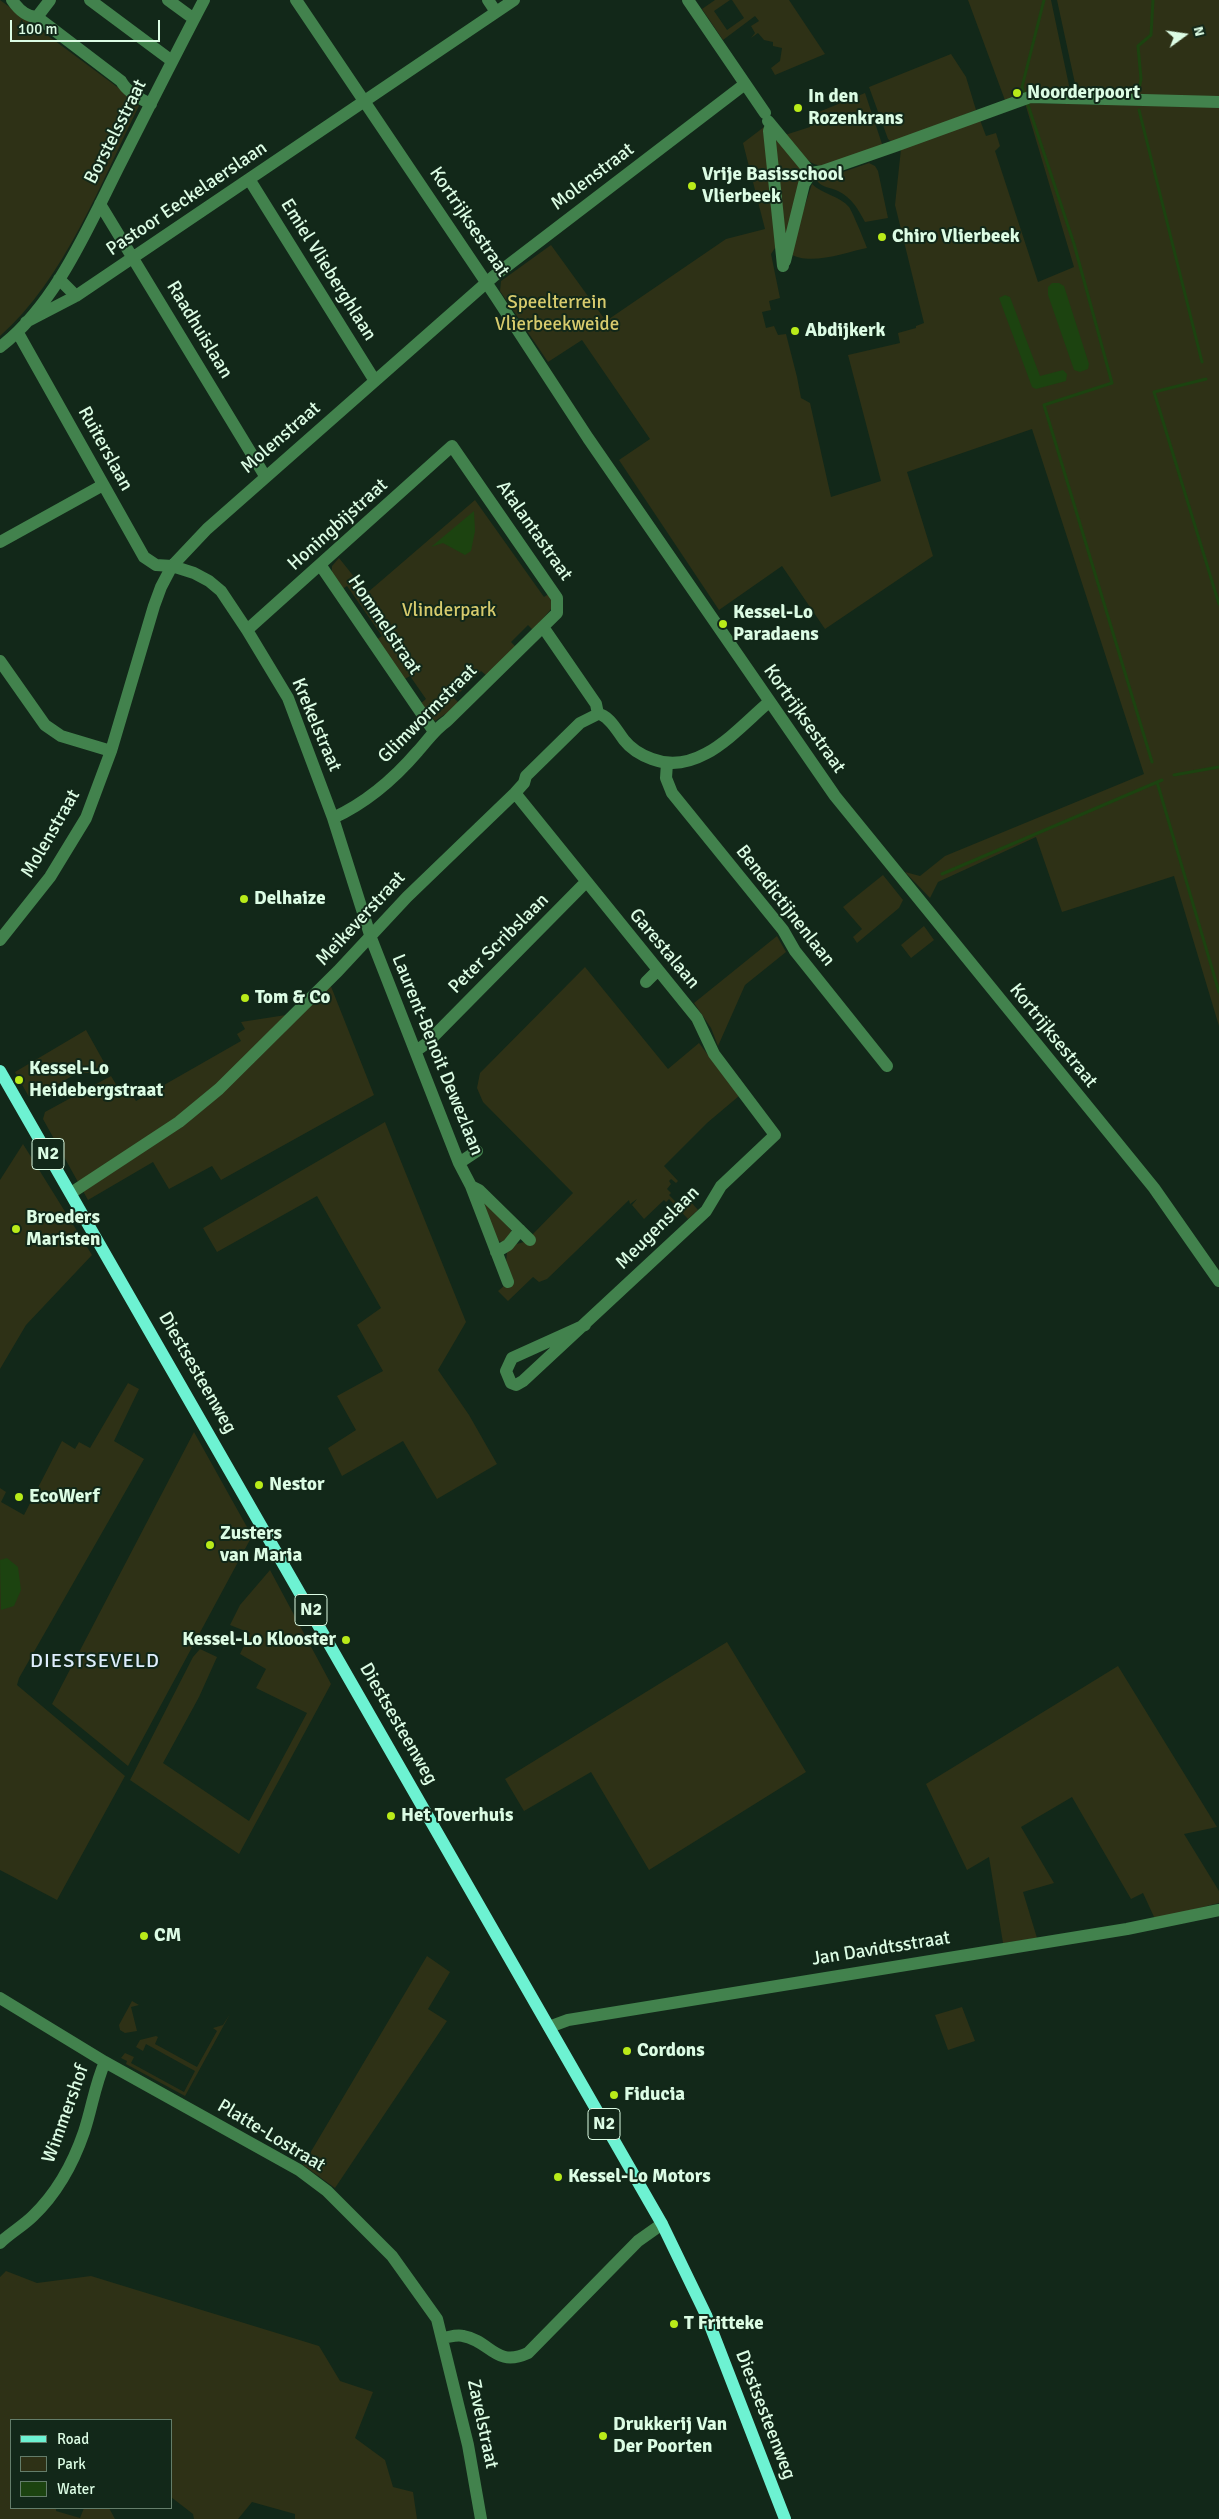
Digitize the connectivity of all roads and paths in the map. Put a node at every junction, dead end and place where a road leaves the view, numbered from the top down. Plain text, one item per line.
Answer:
1 (12, 0) edge
2 (50, 0) edge
3 (90, 0) edge
4 (168, 0) edge
5 (204, 0) edge
6 (296, 0) edge
7 (488, 0) edge
8 (514, 0) edge
9 (688, 0) edge
10 (496, 12) junction
11 (37, 17) junction
12 (194, 18) junction
13 (172, 61) junction
14 (746, 84) junction
15 (364, 101) junction
16 (1219, 102) edge
17 (151, 104) junction
18 (768, 119) junction
19 (811, 173) junction
20 (249, 179) junction
21 (100, 204) junction
22 (133, 257) junction
23 (59, 279) junction
24 (487, 283) junction
25 (76, 296) junction
26 (26, 322) junction
27 (18, 333) junction
28 (0, 347) edge
29 (375, 381) junction
30 (452, 446) joint
31 (265, 476) junction
32 (103, 485) junction
33 (0, 542) edge
34 (172, 566) junction
35 (321, 566) junction
36 (543, 626) junction
37 (248, 630) junction
38 (0, 661) edge
39 (769, 702) junction
40 (598, 714) junction
41 (433, 730) junction
42 (111, 751) junction
43 (667, 763) junction
44 (515, 793) junction
45 (333, 818) junction
46 (585, 883) junction
47 (370, 938) junction
48 (0, 940) edge
49 (658, 970) junction
50 (646, 982) dead end
51 (416, 1051) junction
52 (887, 1066) dead end
53 (0, 1071) edge
54 (775, 1135) joint
55 (477, 1151) dead end
56 (460, 1163) junction
57 (471, 1186) junction
58 (71, 1194) junction
59 (520, 1230) junction
60 (530, 1240) dead end
61 (496, 1252) junction
62 (1219, 1281) edge
63 (508, 1282) dead end
64 (585, 1325) junction
65 (529, 1350) junction
66 (538, 1368) junction
67 (1219, 1910) edge
68 (0, 1998) edge
69 (549, 2027) junction
70 (105, 2062) junction
71 (662, 2224) junction
72 (0, 2243) edge
73 (444, 2338) junction
74 (481, 2519) edge
75 (785, 2519) edge

1 - 11 street
2 - 11 street
3 - 13 street
4 - 12 street
5 - 12 street, Borstelsstraat
6 - 15 street, Kortrijksestraat
7 - 10 street
8 - 10 street, Pastoor Eeckelaerslaan
9 - 14 street
10 - 15 street, Pastoor Eeckelaerslaan
11 - 17 street
12 - 13 street, Borstelsstraat
13 - 17 street, Borstelsstraat
14 - 18 street
14 - 24 street, Molenstraat
15 - 20 street, Pastoor Eeckelaerslaan
15 - 24 street, Kortrijksestraat
16 - 19 street
17 - 21 street, Borstelsstraat
18 - 19 street
18 - 19 street
20 - 22 street, Pastoor Eeckelaerslaan
20 - 29 street, Emiel Vlieberghlaan
21 - 22 street, Raadhuislaan
21 - 23 street, Borstelsstraat
22 - 25 street, Pastoor Eeckelaerslaan
22 - 31 street, Raadhuislaan
23 - 25 street
23 - 26 street, Borstelsstraat
24 - 29 street, Molenstraat
24 - 39 street, Kortrijksestraat
25 - 26 street, Pastoor Eeckelaerslaan
26 - 27 street, Borstelsstraat
27 - 28 street, Borstelsstraat
27 - 32 street, Ruiterslaan
29 - 31 street, Molenstraat
30 - 35 street, Honingbijstraat
30 - 36 street, Atalantastraat
31 - 34 street, Molenstraat
32 - 33 street
32 - 34 street, Ruiterslaan
34 - 37 street, Krekelstraat
34 - 42 street, Molenstraat
35 - 37 street, Honingbijstraat
35 - 41 street, Hommelstraat
36 - 40 street
36 - 41 street, Glimwormstraat
37 - 45 street, Krekelstraat
38 - 42 street
39 - 43 street
39 - 62 street, Kortrijksestraat
40 - 43 street
40 - 44 street, Meikeverstraat
41 - 45 street, Glimwormstraat
42 - 48 street, Molenstraat
43 - 52 street, Benedictijnenlaan
44 - 46 street, Garestalaan
44 - 47 street, Meikeverstraat
45 - 47 street, Krekelstraat
46 - 49 street, Garestalaan
46 - 51 street, Peter Scribslaan
47 - 51 street, Laurent-Benoit Dewezlaan
47 - 58 street, Meikeverstraat
49 - 50 street
49 - 54 street, Garestalaan
51 - 56 street, Laurent-Benoit Dewezlaan
53 - 58 main road, Diestsesteenweg / N2
54 - 64 street, Meugenslaan
55 - 56 street
56 - 57 street, Laurent-Benoit Dewezlaan
57 - 59 street, Laurent-Benoit Dewezlaan
57 - 61 street, Laurent-Benoit Dewezlaan
58 - 69 main road, Diestsesteenweg / N2
59 - 60 street, Laurent-Benoit Dewezlaan
59 - 61 street
61 - 63 street, Laurent-Benoit Dewezlaan
64 - 65 street, Meugenslaan
64 - 66 street, Meugenslaan
65 - 66 street
65 - 66 street, Meugenslaan
67 - 69 street, Jan Davidtsstraat
68 - 70 street, Platte-Lostraat
69 - 71 main road, Diestsesteenweg / N2
70 - 72 street, Wimmershof
70 - 73 street, Platte-Lostraat
71 - 73 street
71 - 75 main road, Diestsesteenweg / N2
73 - 74 street, Zavelstraat

